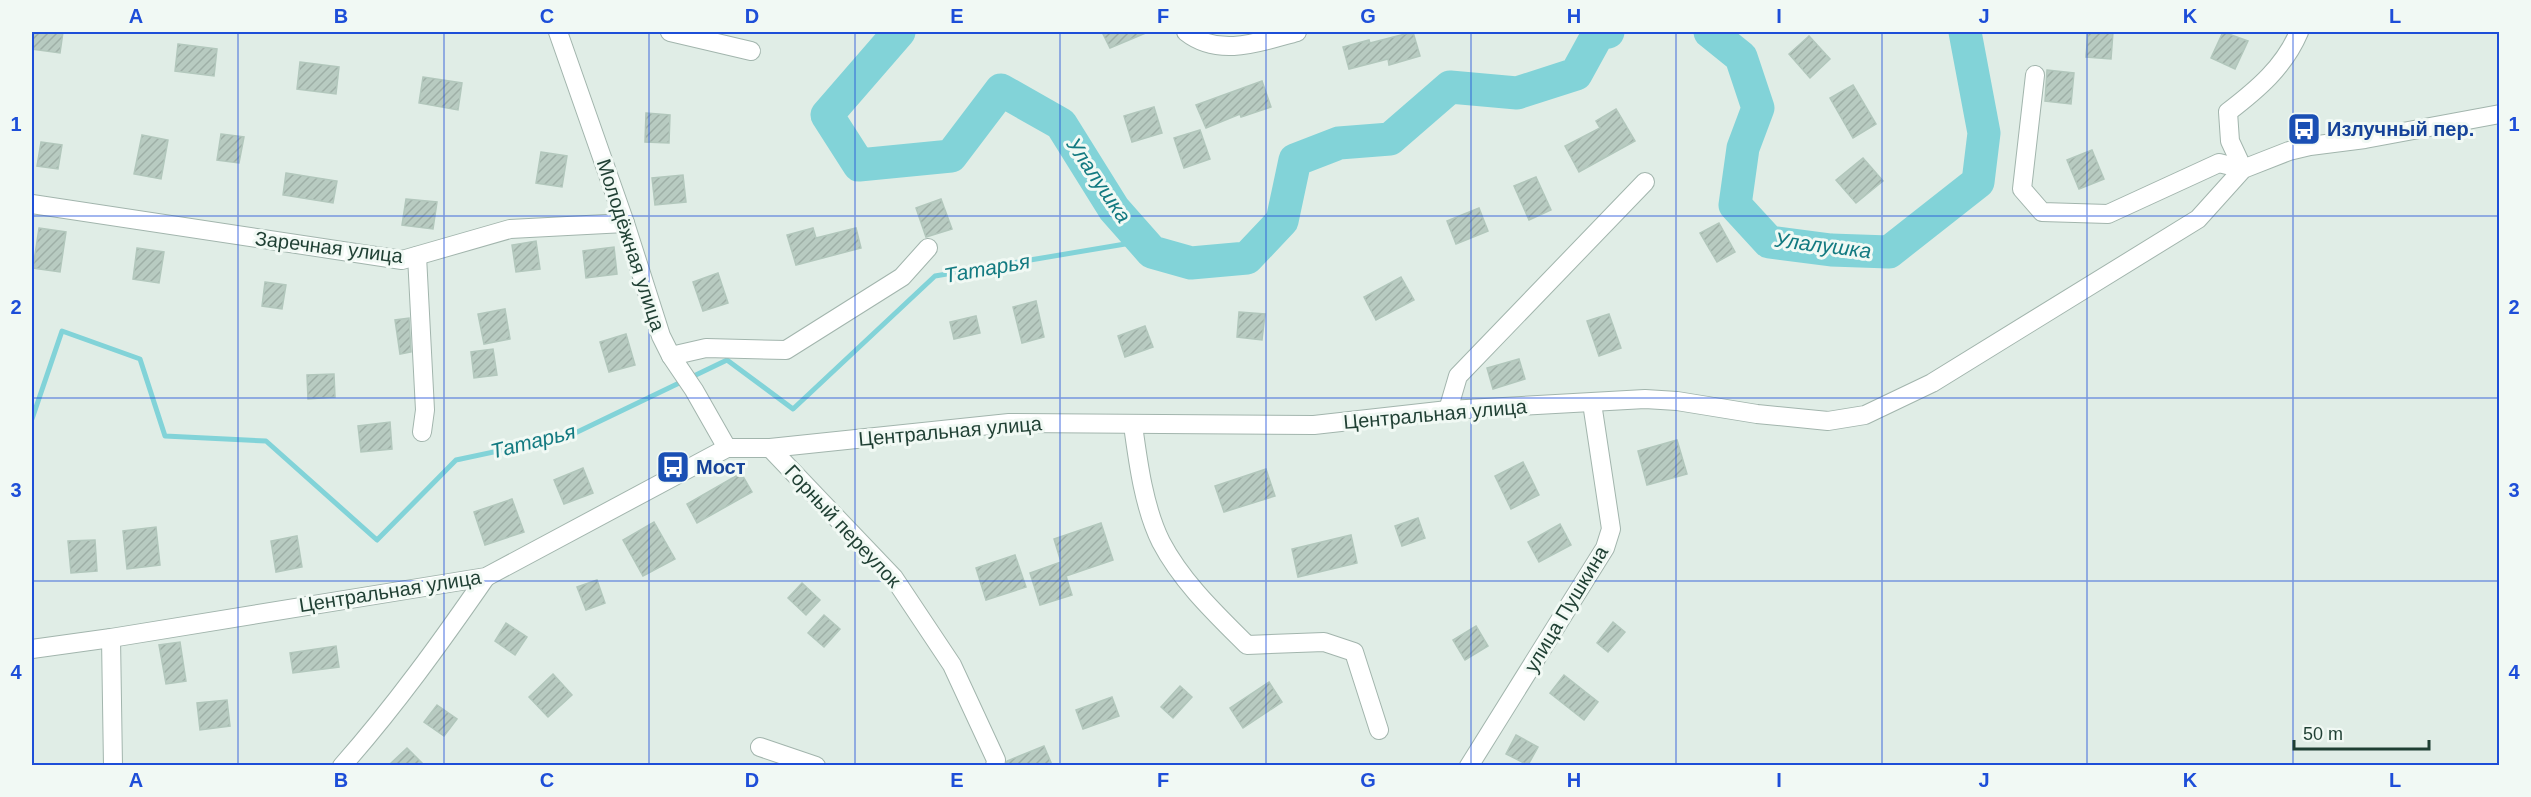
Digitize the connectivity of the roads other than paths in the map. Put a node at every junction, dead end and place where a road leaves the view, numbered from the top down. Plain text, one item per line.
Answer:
1 (558, 32) edge
2 (670, 32) edge
3 (1186, 32) edge
4 (1297, 32) edge
5 (2299, 32) edge
6 (751, 51) dead end
7 (2035, 75) dead end
8 (2499, 114) edge
9 (2243, 169) junction
10 (1645, 182) dead end
11 (32, 204) edge
12 (625, 223) junction
13 (928, 248) dead end
14 (417, 256) junction
15 (674, 361) junction
16 (1592, 403) junction
17 (1448, 410) junction
18 (1133, 425) junction
19 (422, 432) dead end
20 (727, 448) junction
21 (770, 448) junction
22 (486, 577) junction
23 (111, 638) junction
24 (32, 649) edge
25 (1379, 730) dead end
26 (760, 747) dead end
27 (997, 764) edge
28 (113, 765) edge
29 (342, 765) edge
30 (816, 765) edge
31 (1469, 765) edge

1 - 12 street, Молодёжная улица
2 - 6 street
3 - 4 street
5 - 9 street
7 - 9 street
8 - 9 street
9 - 16 street, Центральная улица
10 - 17 street
11 - 14 street, Заречная улица
12 - 14 street, Заречная улица
12 - 15 street, Молодёжная улица
13 - 15 street
14 - 19 street
15 - 20 street, Молодёжная улица
16 - 17 street, Центральная улица
16 - 31 street, улица Пушкина
17 - 18 street, Центральная улица
18 - 21 street, Центральная улица
18 - 25 street
20 - 21 street, Центральная улица
20 - 22 street, Центральная улица
21 - 27 street, Горный переулок
22 - 23 street, Центральная улица
22 - 29 street
23 - 24 street, Центральная улица
23 - 28 street
26 - 30 street

